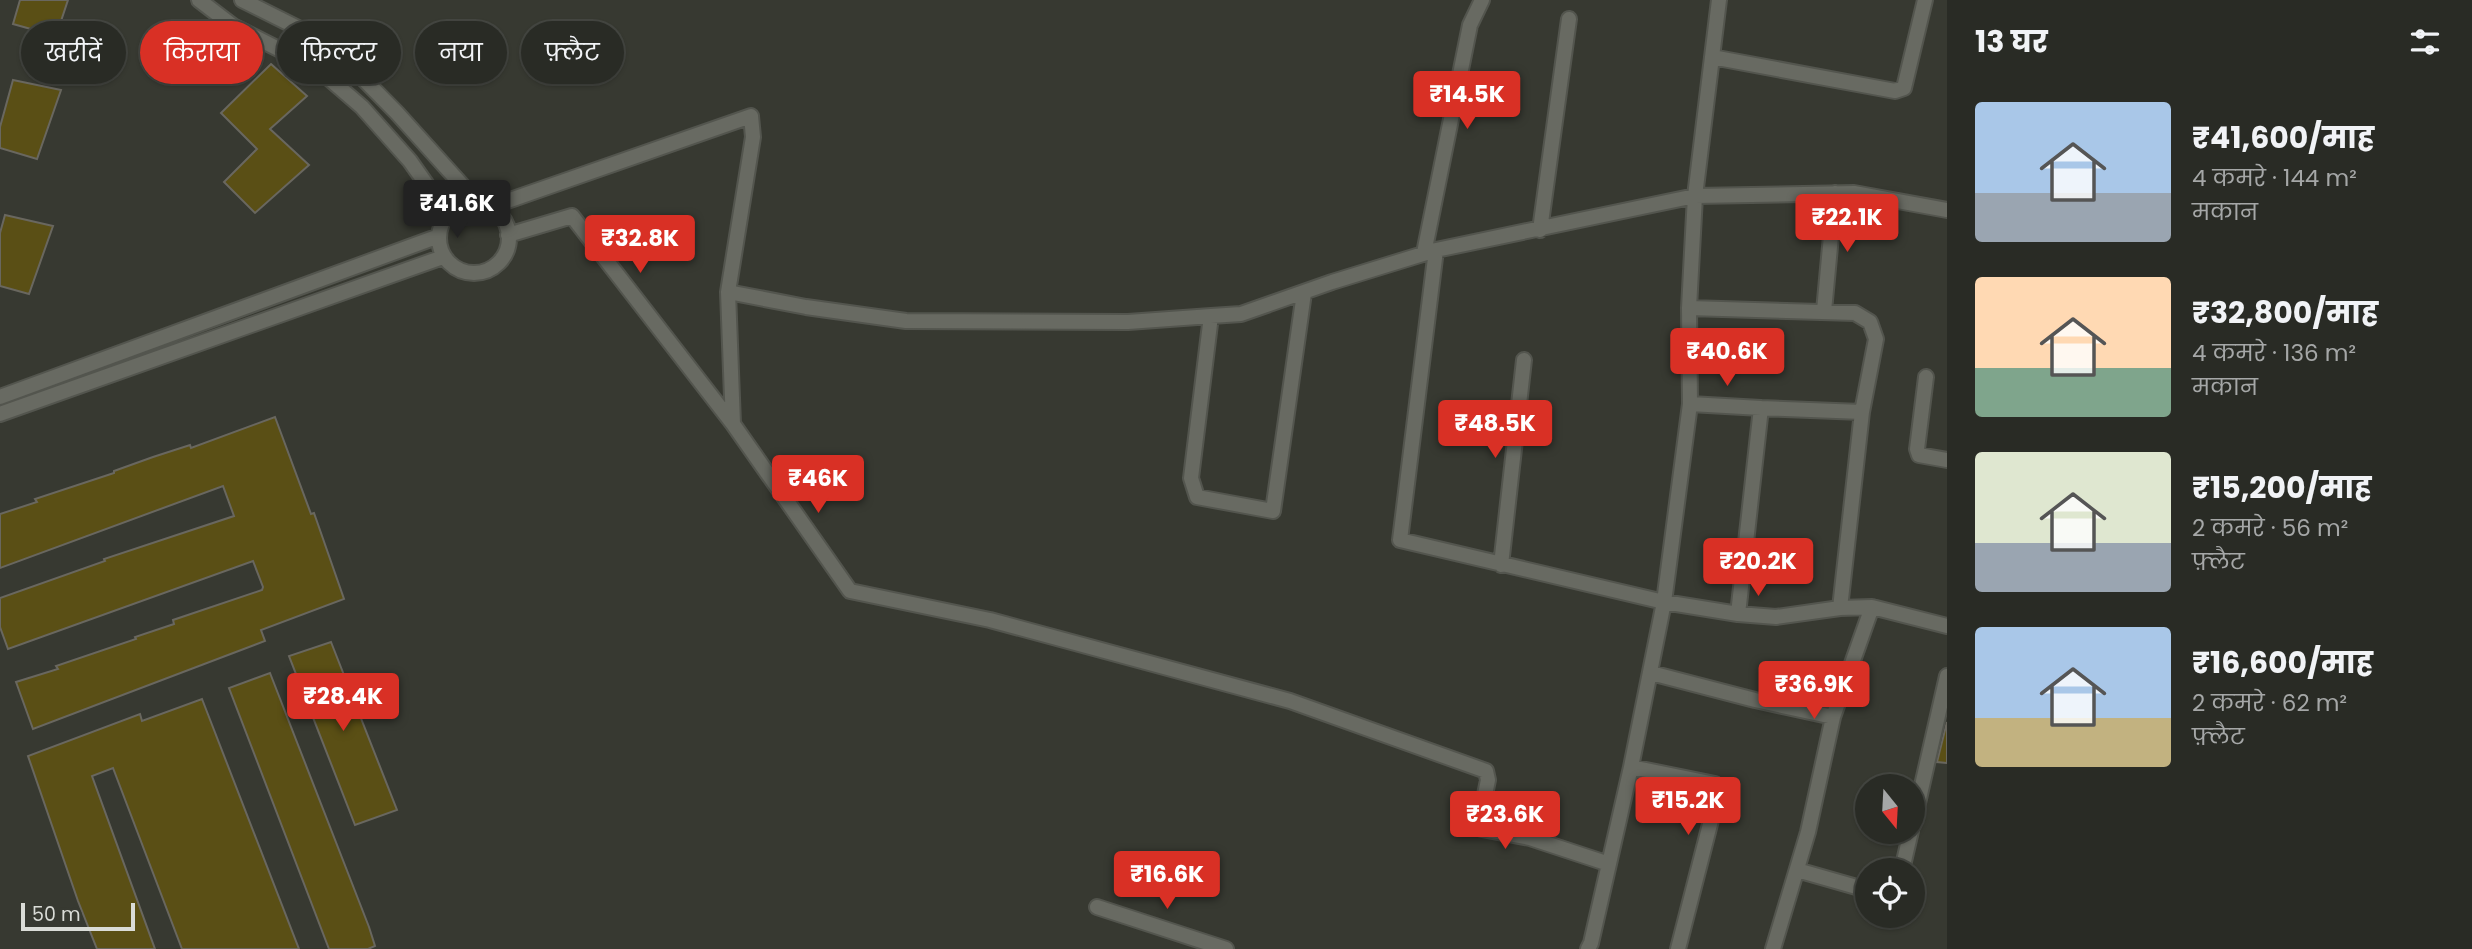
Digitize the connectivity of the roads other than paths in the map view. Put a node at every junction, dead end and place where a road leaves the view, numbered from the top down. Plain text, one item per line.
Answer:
1 (199, 0) edge
2 (242, 0) edge
3 (1482, 0) edge
4 (1719, 0) edge
5 (1925, 0) edge
6 (1569, 19) dead end
7 (1712, 57) junction
8 (1835, 193) junction
9 (1695, 196) junction
10 (485, 205) junction
11 (1947, 210) edge
12 (448, 215) junction
13 (1540, 230) junction
14 (509, 235) junction
15 (439, 236) junction
16 (1430, 251) junction
17 (443, 257) junction
18 (728, 292) junction
19 (1304, 293) junction
20 (1689, 308) junction
21 (1824, 311) junction
22 (1211, 316) junction
23 (1524, 360) dead end
24 (1926, 377) dead end
25 (0, 397) edge
26 (1690, 404) junction
27 (1761, 408) junction
28 (1862, 412) junction
29 (0, 414) edge
30 (733, 424) junction
31 (1947, 460) edge
32 (1501, 565) junction
33 (1664, 603) junction
34 (1872, 607) junction
35 (1840, 608) junction
36 (1738, 614) junction
37 (1947, 626) edge
38 (1651, 673) junction
39 (1947, 676) edge
40 (1833, 717) junction
41 (1631, 767) junction
42 (1925, 774) edge
43 (1609, 864) junction
44 (1797, 870) junction
45 (1855, 887) edge
46 (1097, 907) dead end
47 (1226, 949) edge
48 (1588, 949) edge
49 (1678, 949) edge
50 (1773, 949) edge

1 - 12 street
2 - 10 street
3 - 16 street
4 - 7 street
5 - 7 street
6 - 13 street
7 - 9 street
8 - 9 street
8 - 11 street
8 - 21 street
9 - 13 street
9 - 20 street
10 - 12 street
10 - 14 street
10 - 18 street
12 - 15 street
13 - 16 street
14 - 17 street
14 - 30 street
15 - 17 street
15 - 25 street
16 - 19 street
16 - 32 street
17 - 29 street
18 - 22 street
18 - 30 street
19 - 22 street
19 - 22 street
20 - 21 street
20 - 26 street
21 - 28 street
23 - 32 street
24 - 31 street
26 - 27 street
26 - 33 street
27 - 28 street
27 - 36 street
28 - 35 street
30 - 43 street
32 - 33 street
33 - 36 street
33 - 38 street
34 - 35 street
34 - 37 street
34 - 40 street
35 - 36 street
38 - 40 street
38 - 41 street
39 - 42 street
40 - 44 street
41 - 43 street
41 - 49 street
43 - 48 street
44 - 45 street
44 - 50 street
46 - 47 street

